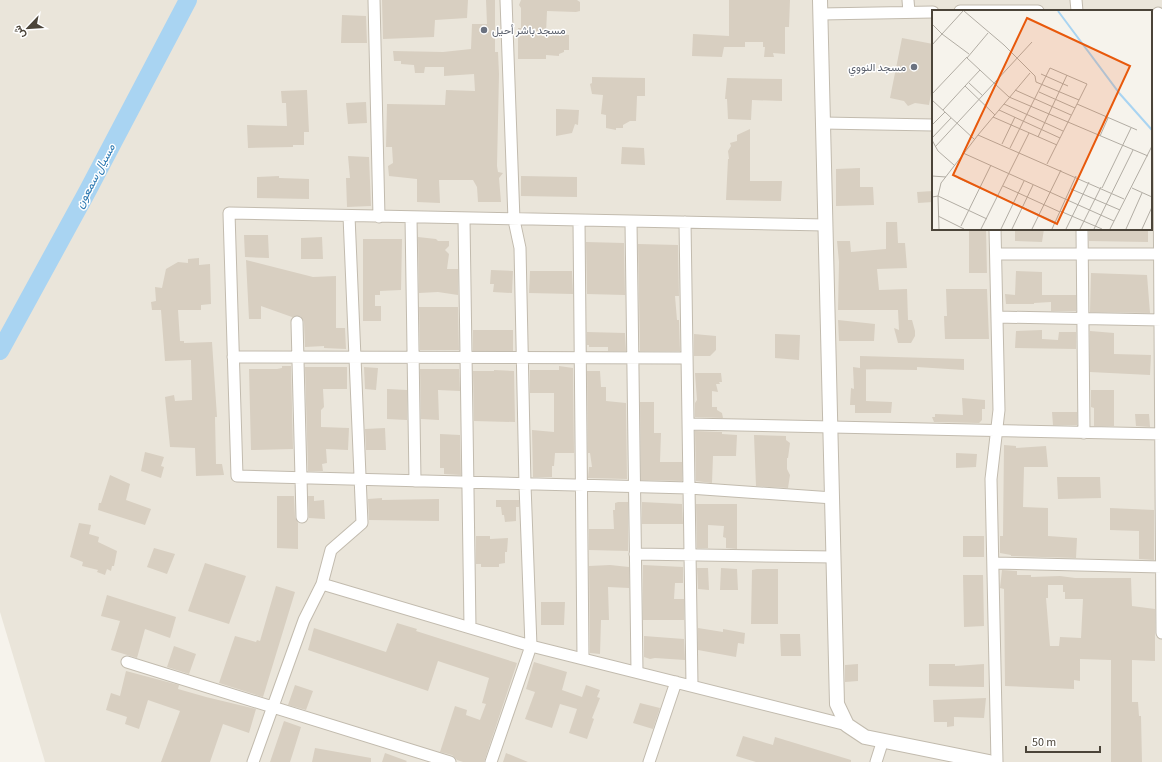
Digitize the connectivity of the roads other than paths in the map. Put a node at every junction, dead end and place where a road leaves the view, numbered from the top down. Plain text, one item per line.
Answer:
1 (374, 0) edge
2 (506, 0) edge
3 (908, 0) edge
4 (820, 7) edge
5 (990, 7) edge
6 (968, 10) edge
7 (1026, 10) edge
8 (909, 12) junction
9 (932, 12) edge
10 (1157, 13) edge
11 (823, 123) junction
12 (932, 125) edge
13 (1157, 131) edge
14 (349, 216) junction
15 (379, 217) junction
16 (411, 217) junction
17 (464, 219) junction
18 (514, 220) junction
19 (579, 221) junction
20 (631, 222) junction
21 (685, 222) junction
22 (826, 225) junction
23 (995, 230) edge
24 (1082, 230) edge
25 (996, 254) junction
26 (1082, 254) junction
27 (1161, 254) edge
28 (997, 317) junction
29 (1083, 319) junction
30 (1161, 320) edge
31 (297, 322) dead end
32 (233, 357) junction
33 (298, 357) junction
34 (355, 357) junction
35 (413, 358) junction
36 (466, 358) junction
37 (523, 358) junction
38 (580, 358) junction
39 (632, 358) junction
40 (687, 358) junction
41 (688, 424) junction
42 (832, 427) junction
43 (996, 431) junction
44 (1084, 433) junction
45 (1161, 434) edge
46 (301, 478) junction
47 (360, 480) junction
48 (415, 481) junction
49 (468, 482) junction
50 (525, 485) junction
51 (581, 486) junction
52 (634, 487) junction
53 (689, 488) junction
54 (833, 498) junction
55 (302, 517) dead end
56 (635, 554) junction
57 (690, 555) junction
58 (834, 557) junction
59 (993, 563) junction
60 (1162, 566) edge
61 (322, 584) junction
62 (470, 627) junction
63 (1162, 633) edge
64 (531, 646) junction
65 (583, 658) junction
66 (127, 662) dead end
67 (638, 672) junction
68 (676, 682) junction
69 (692, 685) junction
70 (274, 707) junction
71 (847, 725) junction
72 (883, 740) junction
73 (253, 762) edge
74 (450, 762) edge
75 (491, 762) edge
76 (649, 762) edge
77 (876, 762) edge
78 (989, 762) edge
79 (997, 762) edge

1 - 15 street
2 - 18 street
3 - 8 street
4 - 8 street
4 - 11 street
5 - 6 street
5 - 7 street
8 - 9 street
10 - 13 street
11 - 12 street
11 - 22 street
13 - 27 street
14 - 15 street
14 - 32 street
14 - 34 street
15 - 16 street
16 - 17 street
16 - 35 street
17 - 18 street
17 - 36 street
18 - 19 street
18 - 37 street
19 - 20 street
19 - 38 street
20 - 21 street
20 - 39 street
21 - 22 street
21 - 40 street
22 - 42 street
23 - 25 street
24 - 26 street
25 - 26 street
25 - 28 street
26 - 27 street
26 - 29 street
27 - 30 street
28 - 29 street
28 - 43 street
29 - 30 street
29 - 44 street
30 - 45 street
31 - 33 street
32 - 33 street
32 - 46 street
33 - 34 street
33 - 46 street
34 - 35 street
34 - 47 street
35 - 36 street
35 - 48 street
36 - 37 street
36 - 49 street
37 - 38 street
37 - 50 street
38 - 39 street
38 - 51 street
39 - 40 street
39 - 52 street
40 - 41 street
41 - 42 street
41 - 53 street
42 - 43 street
42 - 54 street
43 - 44 street
43 - 59 street
44 - 45 street
45 - 60 street
46 - 47 street
46 - 55 street
47 - 48 street
47 - 61 street
48 - 49 street
49 - 50 street
49 - 62 street
50 - 51 street
50 - 64 street
51 - 52 street
51 - 65 street
52 - 53 street
52 - 56 street
53 - 54 street
53 - 57 street
54 - 58 street
56 - 57 street
56 - 67 street
57 - 58 street
57 - 69 street
58 - 71 street
59 - 60 street
59 - 79 street
60 - 63 street
61 - 62 street
61 - 70 street
62 - 64 street
64 - 65 street
64 - 75 street
65 - 67 street
66 - 70 street
67 - 68 street
68 - 69 street
68 - 76 street
69 - 71 street
70 - 73 street
70 - 74 street
71 - 72 street
72 - 77 street
72 - 78 street

